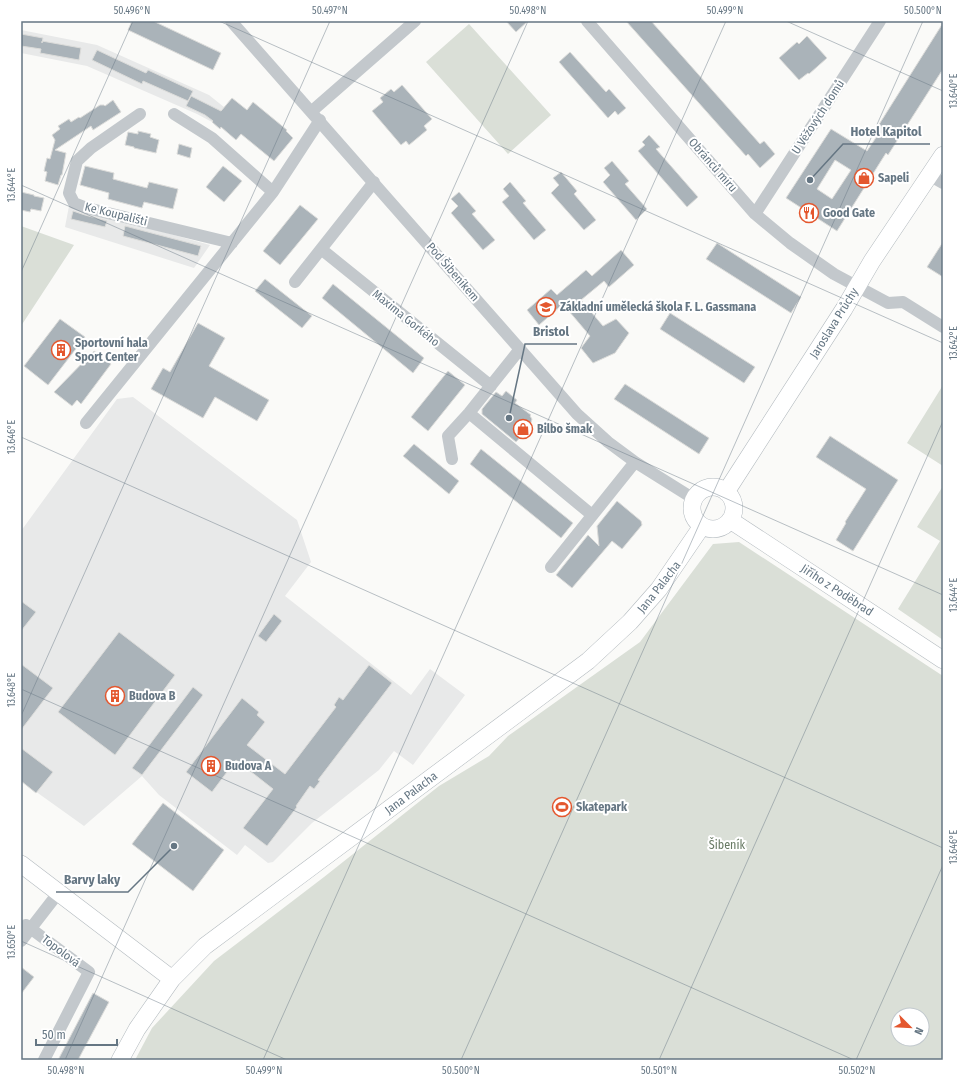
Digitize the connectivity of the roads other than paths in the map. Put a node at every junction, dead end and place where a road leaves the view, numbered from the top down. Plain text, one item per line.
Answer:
1 (231, 21) edge
2 (415, 21) edge
3 (587, 21) edge
4 (880, 21) edge
5 (140, 114) dead end
6 (174, 114) dead end
7 (316, 116) junction
8 (943, 155) edge
9 (936, 179) edge
10 (374, 182) junction
11 (273, 192) junction
12 (755, 214) junction
13 (232, 243) junction
14 (321, 249) junction
15 (295, 282) dead end
16 (858, 287) junction
17 (943, 327) edge
18 (520, 349) junction
19 (491, 386) junction
20 (469, 413) junction
21 (86, 423) dead end
22 (452, 459) dead end
23 (634, 462) junction
24 (726, 492) junction
25 (694, 499) junction
26 (592, 515) junction
27 (730, 520) junction
28 (702, 526) junction
29 (551, 567) dead end
30 (943, 660) edge
31 (21, 864) edge
32 (59, 892) junction
33 (29, 927) junction
34 (21, 941) edge
35 (172, 979) junction
36 (44, 1060) edge
37 (120, 1060) edge

1 - 7 street, Pod Šibeníkem
2 - 7 street
3 - 12 street, Obránců míru
4 - 12 street, U Věžových domů
5 - 13 street, Ke Koupališti
6 - 11 street
7 - 10 street, Pod Šibeníkem
7 - 11 street
8 - 9 street, Jaroslava Průchy
9 - 16 street, Jaroslava Průchy
10 - 14 street
10 - 18 street, Pod Šibeníkem
11 - 13 street
12 - 16 street, Obránců míru
13 - 21 street
14 - 15 street
14 - 19 street, Maxima Gorkého
16 - 17 street, Obránců míru
16 - 24 street, Jaroslava Průchy
18 - 19 street
18 - 23 street, Pod Šibeníkem
19 - 20 street
20 - 22 street
20 - 26 street
23 - 25 street, Pod Šibeníkem
23 - 26 street
24 - 25 street
24 - 27 street
25 - 28 street
26 - 29 street
27 - 28 street
27 - 30 street, Jiřího z Poděbrad
28 - 35 street, Jana Palacha
31 - 32 street
32 - 33 street, Topolová
32 - 35 street
33 - 34 street, Topolová
33 - 36 street, Topolová
35 - 37 street, Jana Palacha

